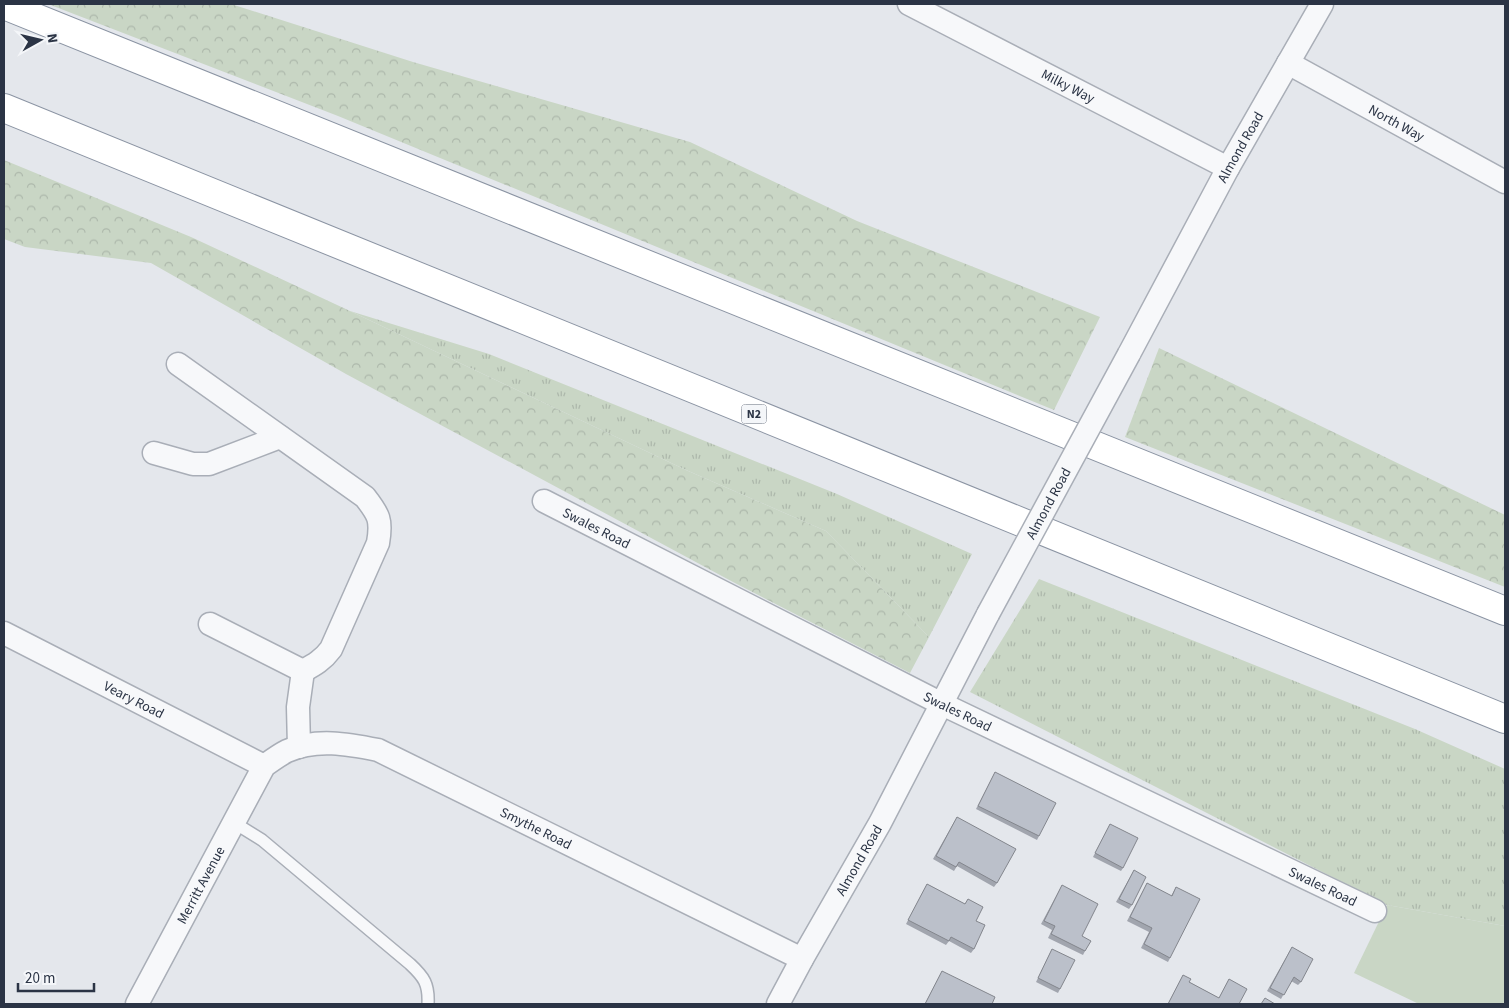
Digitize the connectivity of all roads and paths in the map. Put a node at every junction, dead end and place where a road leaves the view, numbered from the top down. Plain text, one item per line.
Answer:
1 (909, 4) edge
2 (1322, 4) edge
3 (4, 5) edge
4 (1288, 63) junction
5 (4, 108) edge
6 (1228, 168) junction
7 (1505, 182) edge
8 (178, 364) dead end
9 (280, 437) junction
10 (154, 453) dead end
11 (544, 501) dead end
12 (1505, 611) edge
13 (210, 624) dead end
14 (4, 633) edge
15 (303, 671) junction
16 (942, 704) junction
17 (1505, 719) edge
18 (299, 747) junction
19 (264, 766) junction
20 (233, 822) junction
21 (1375, 911) dead end
22 (797, 969) junction
23 (138, 1004) edge
24 (428, 1004) edge
25 (778, 1004) edge
26 (792, 1004) edge

1 - 6 street, Milky Way
2 - 4 street, Almond Road
3 - 12 highway
4 - 6 street, Almond Road
4 - 7 street, North Way
5 - 17 highway, N2
6 - 16 street, Almond Road, bridge
8 - 9 street
9 - 10 street
9 - 15 street
11 - 16 street, Swales Road
13 - 15 street
14 - 19 street, Veary Road
15 - 18 street
16 - 21 street, Swales Road
16 - 22 street, Almond Road
18 - 19 street, Smythe Road
18 - 22 street, Smythe Road
19 - 20 street, Merritt Avenue
20 - 23 street, Merritt Avenue
20 - 24 lane
22 - 25 street, Almond Road
22 - 26 street

